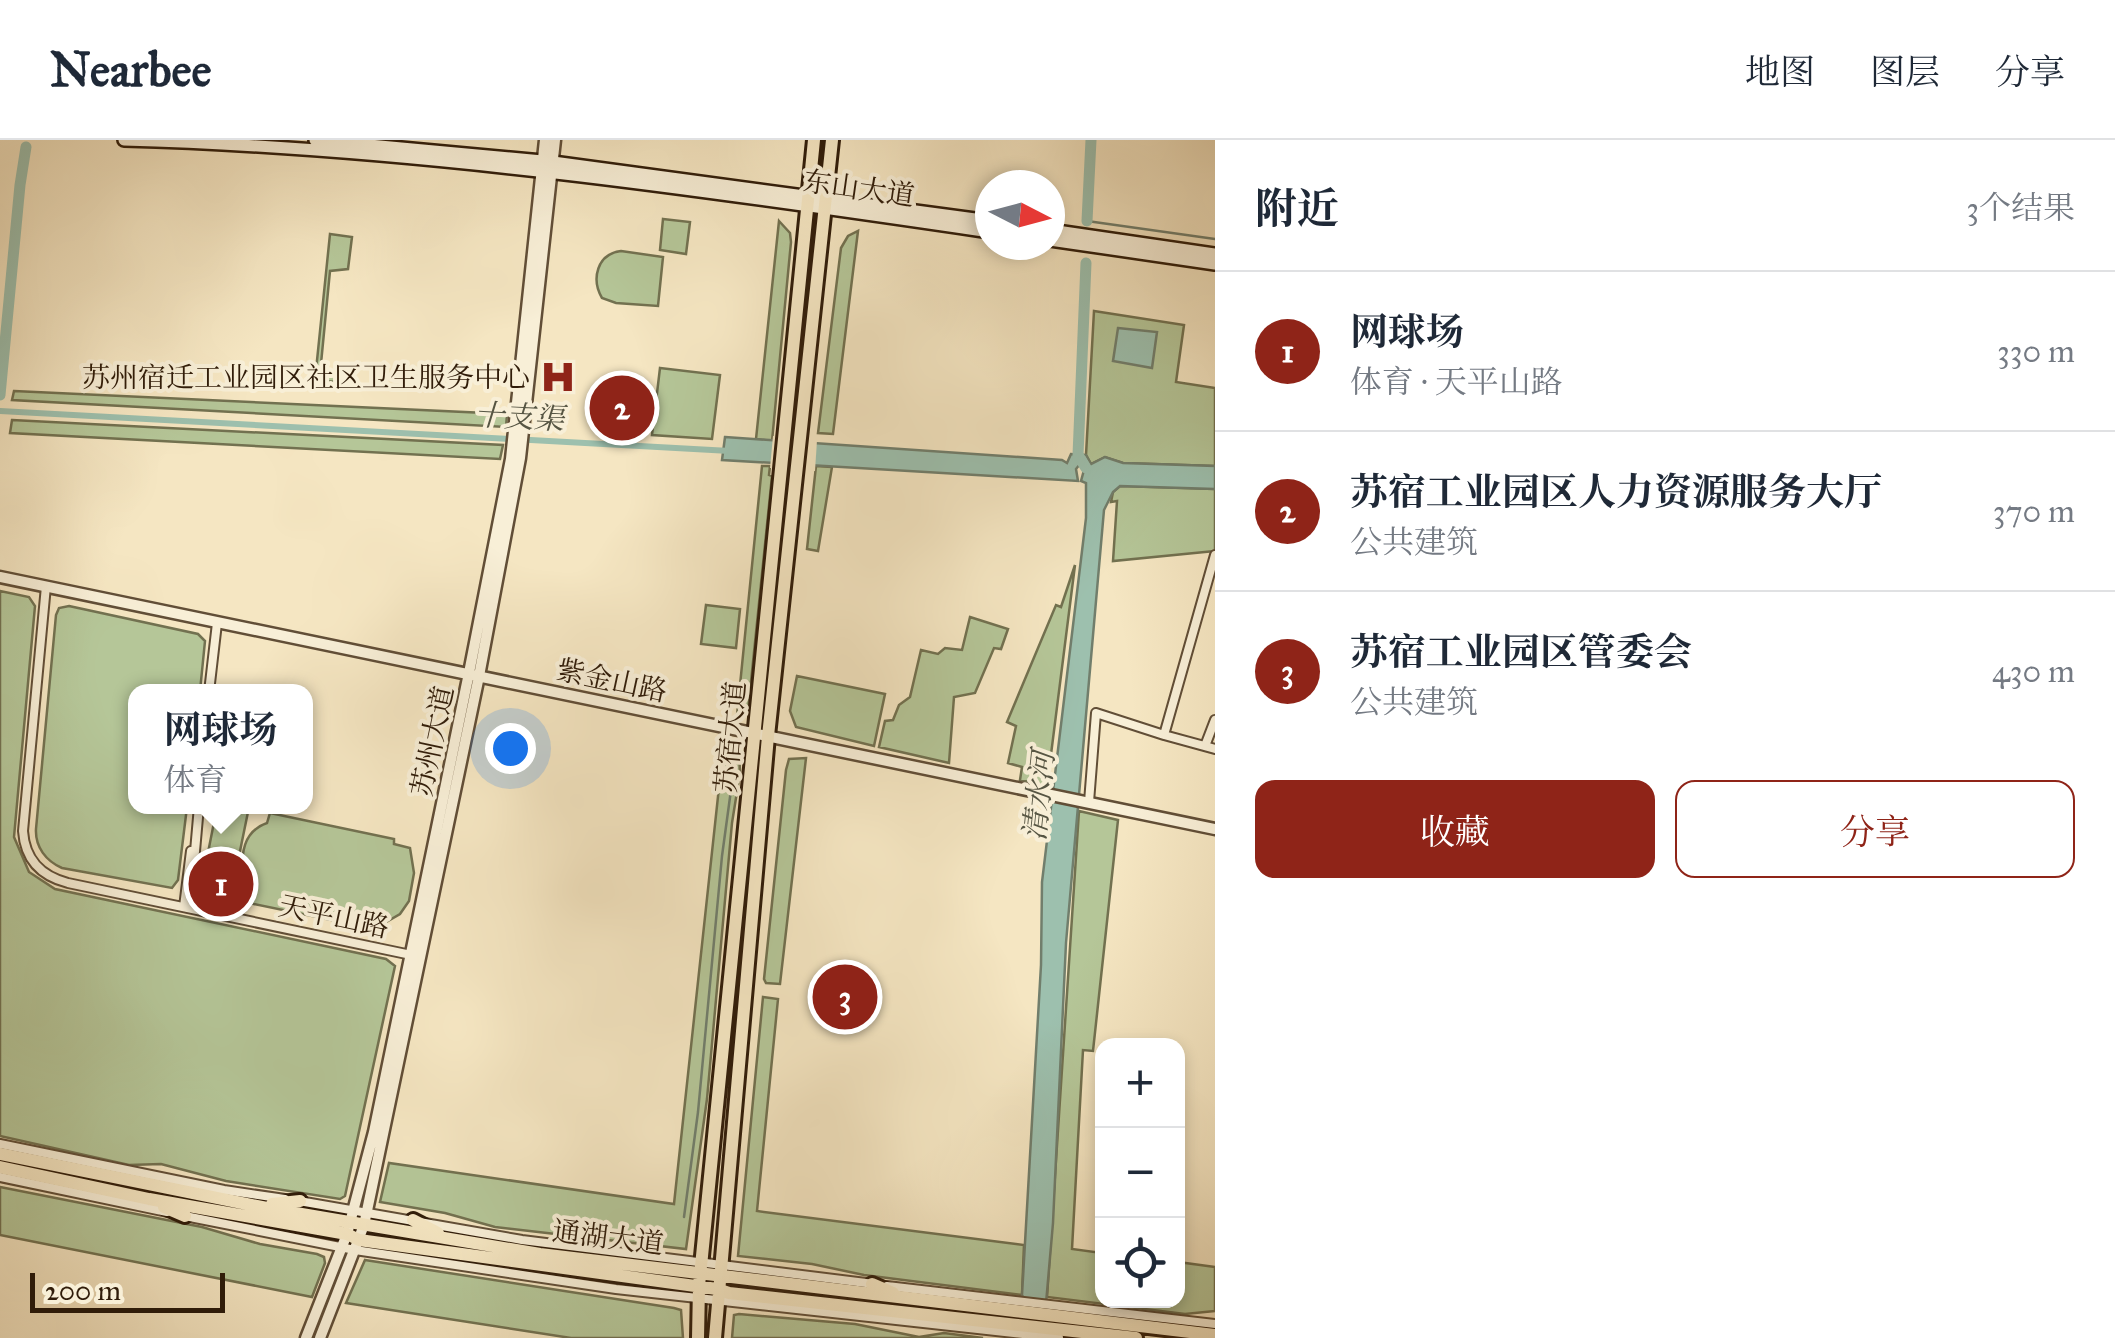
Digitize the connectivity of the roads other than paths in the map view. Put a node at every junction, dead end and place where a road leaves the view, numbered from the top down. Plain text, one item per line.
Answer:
1 (124, 140) edge
2 (316, 140) edge
3 (545, 140) edge
4 (556, 140) edge
5 (814, 140) edge
6 (832, 140) edge
7 (547, 168) junction
8 (808, 200) junction
9 (826, 202) junction
10 (975, 219) edge
11 (975, 229) edge
12 (1065, 232) edge
13 (1065, 242) edge
14 (1215, 254) edge
15 (1215, 264) edge
16 (1215, 554) edge
17 (0, 576) edge
18 (48, 587) junction
19 (219, 623) junction
20 (474, 674) junction
21 (212, 684) edge
22 (1215, 720) edge
23 (761, 734) junction
24 (1164, 736) junction
25 (1210, 747) edge
26 (1089, 802) junction
27 (197, 814) edge
28 (1215, 829) edge
29 (187, 906) junction
30 (416, 954) junction
31 (0, 1144) edge
32 (0, 1154) edge
33 (0, 1167) edge
34 (0, 1177) edge
35 (138, 1197) junction
36 (300, 1201) junction
37 (254, 1206) junction
38 (185, 1216) junction
39 (413, 1220) junction
40 (355, 1230) junction
41 (449, 1239) junction
42 (464, 1256) junction
43 (426, 1261) junction
44 (518, 1262) junction
45 (545, 1276) junction
46 (700, 1280) junction
47 (718, 1283) junction
48 (872, 1284) junction
49 (910, 1300) junction
50 (818, 1303) junction
51 (784, 1309) junction
52 (975, 1318) junction
53 (1215, 1324) edge
54 (1055, 1325) edge
55 (1215, 1334) edge
56 (306, 1338) edge
57 (320, 1338) edge
58 (698, 1338) edge
59 (715, 1338) edge
60 (1136, 1338) edge

1 - 7 main road, 东山大道
2 - 7 main road, 东山大道
3 - 7 street, 苏州大道
4 - 7 street, 苏州大道
5 - 8 main road, 苏宿大道
6 - 9 main road, 苏宿大道
7 - 8 main road, 东山大道
7 - 20 street, 苏州大道
8 - 9 main road, 东山大道
8 - 23 main road, 苏宿大道
9 - 10 main road, 东山大道
9 - 11 main road, 东山大道
9 - 23 main road, 苏宿大道
12 - 14 main road
13 - 15 main road
16 - 24 street
17 - 18 street, 紫金山路
18 - 19 street, 紫金山路
18 - 29 street, 天平山路
19 - 20 street, 紫金山路
19 - 21 street
20 - 23 street, 紫金山路
20 - 30 street, 苏州大道
22 - 25 street
23 - 26 street, 紫金山路
23 - 46 main road, 苏宿大道
23 - 47 main road, 苏宿大道
24 - 25 street
24 - 26 street
26 - 28 street, 紫金山路
27 - 29 street
29 - 30 street, 天平山路
30 - 40 street, 苏州大道
31 - 36 street
32 - 37 main road, 通湖大道
33 - 35 main road, 通湖大道
34 - 38 street
35 - 38 main road
35 - 40 main road, 通湖大道
36 - 37 main road
36 - 40 street
37 - 40 main road, 通湖大道
38 - 40 street
39 - 40 street
39 - 41 main road
39 - 46 street
40 - 41 main road, 通湖大道
40 - 42 main road, 通湖大道
40 - 43 street
40 - 56 street, 苏州大道
40 - 57 street, 苏州大道
41 - 46 main road, 通湖大道
42 - 43 main road
42 - 44 main road, 通湖大道
43 - 45 street
44 - 45 main road
44 - 46 main road, 通湖大道
45 - 46 street
46 - 47 main road, 通湖大道
46 - 47 street
46 - 58 main road, 苏宿大道
47 - 48 street
47 - 49 main road, 通湖大道
47 - 50 main road, 通湖大道
47 - 51 street
47 - 59 main road, 苏宿大道
48 - 49 main road
48 - 54 street
49 - 52 main road, 通湖大道
50 - 51 main road
50 - 52 main road, 通湖大道
51 - 52 street
52 - 54 main road, 通湖大道
53 - 54 street
54 - 55 main road, 通湖大道
54 - 60 main road, 通湖大道

